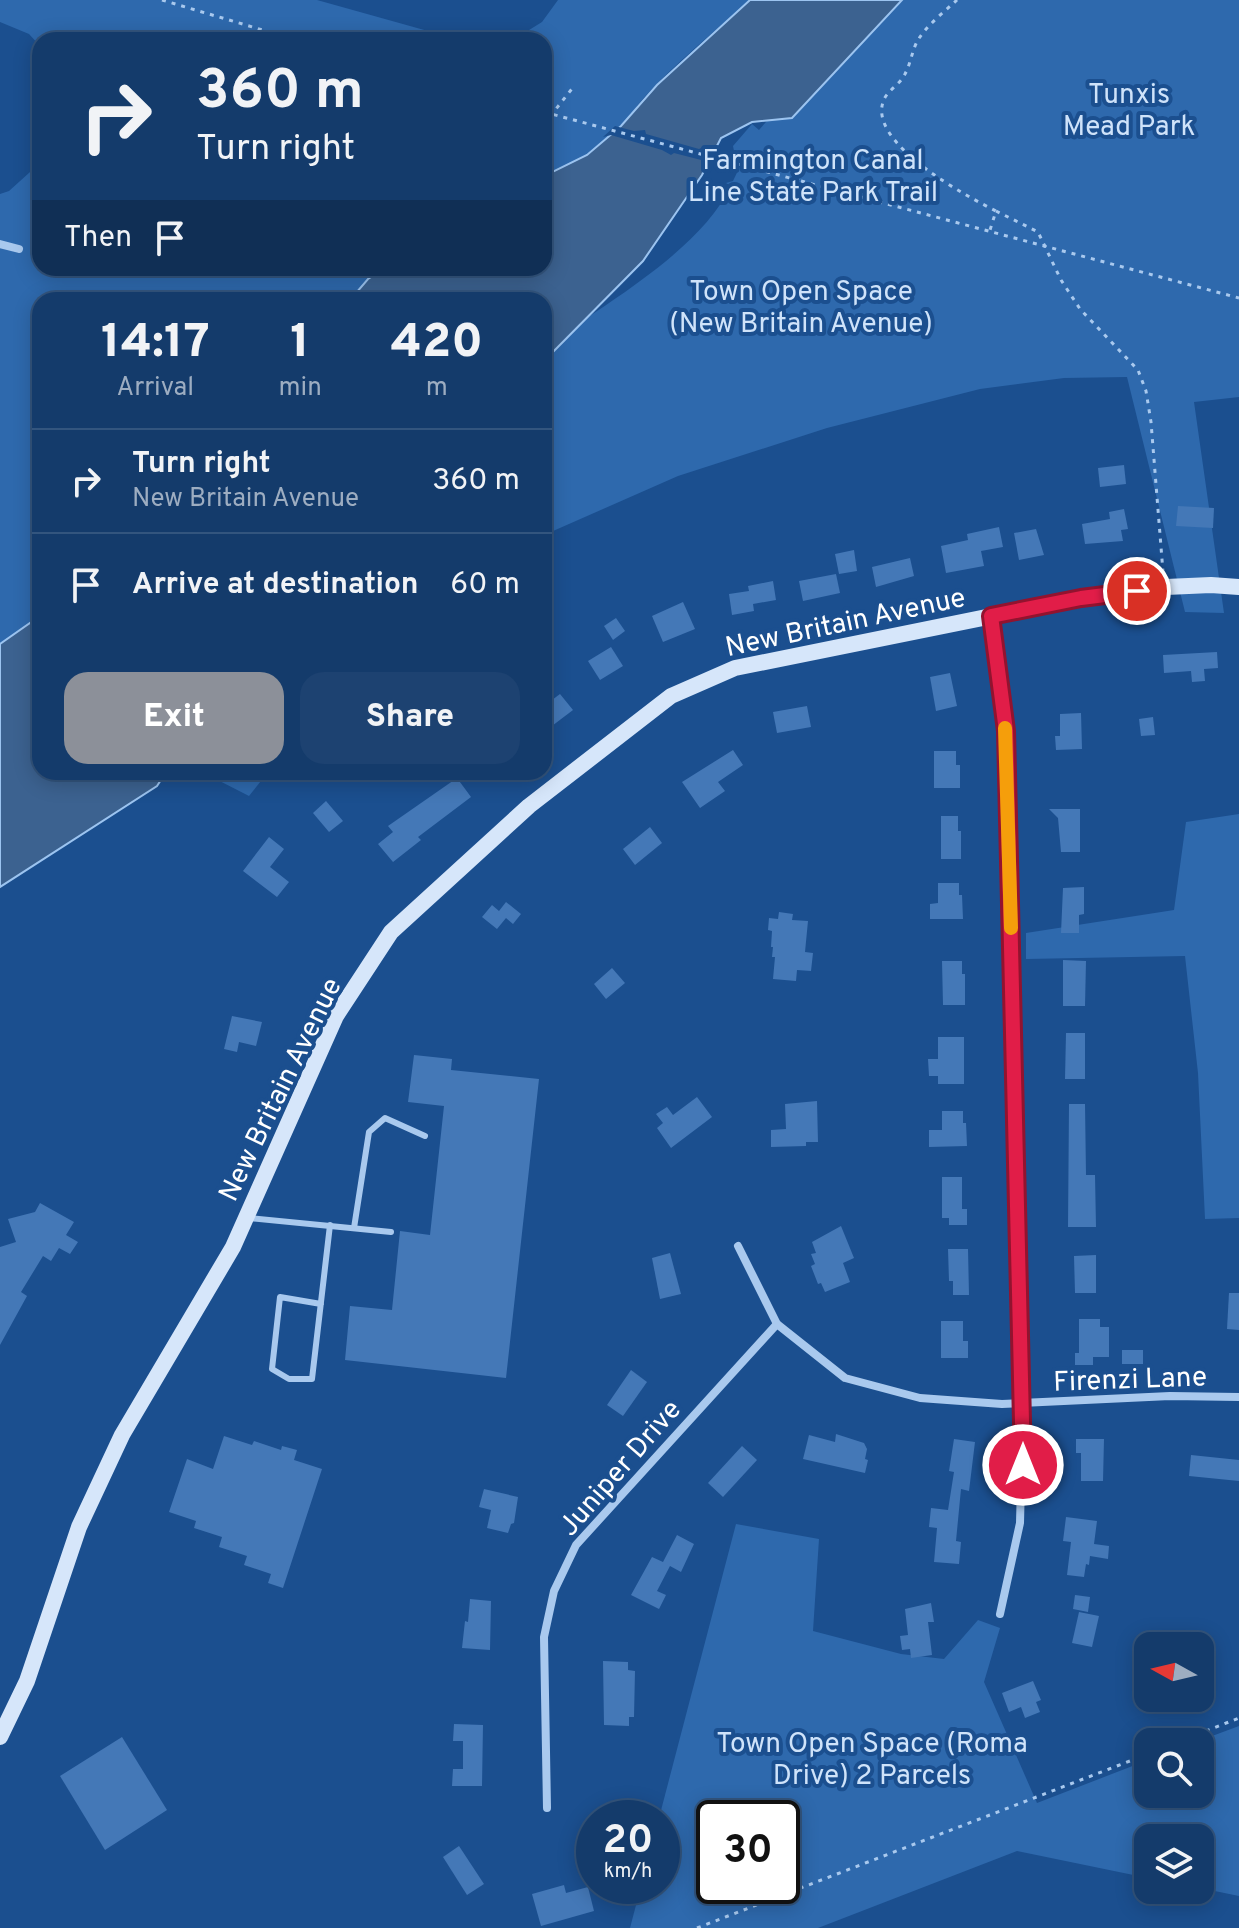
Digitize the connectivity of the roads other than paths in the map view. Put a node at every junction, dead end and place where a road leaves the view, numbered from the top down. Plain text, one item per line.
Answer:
1 (0, 244) edge
2 (19, 249) dead end
3 (1239, 587) edge
4 (991, 616) junction
5 (425, 1136) dead end
6 (246, 1218) junction
7 (330, 1225) junction
8 (354, 1228) junction
9 (391, 1232) dead end
10 (738, 1246) dead end
11 (321, 1304) junction
12 (777, 1324) junction
13 (1239, 1397) edge
14 (1023, 1404) junction
15 (1000, 1614) dead end
16 (0, 1737) edge
17 (547, 1808) dead end

1 - 2 street
3 - 4 street, New Britain Avenue
4 - 6 street, New Britain Avenue
4 - 14 street
5 - 8 lane
6 - 7 lane
6 - 16 street, New Britain Avenue
7 - 8 lane
7 - 11 lane
8 - 9 lane
10 - 12 street
11 - 11 lane
12 - 14 street, Firenzi Lane
12 - 17 street, Juniper Drive
13 - 14 street, Firenzi Lane
14 - 15 street

